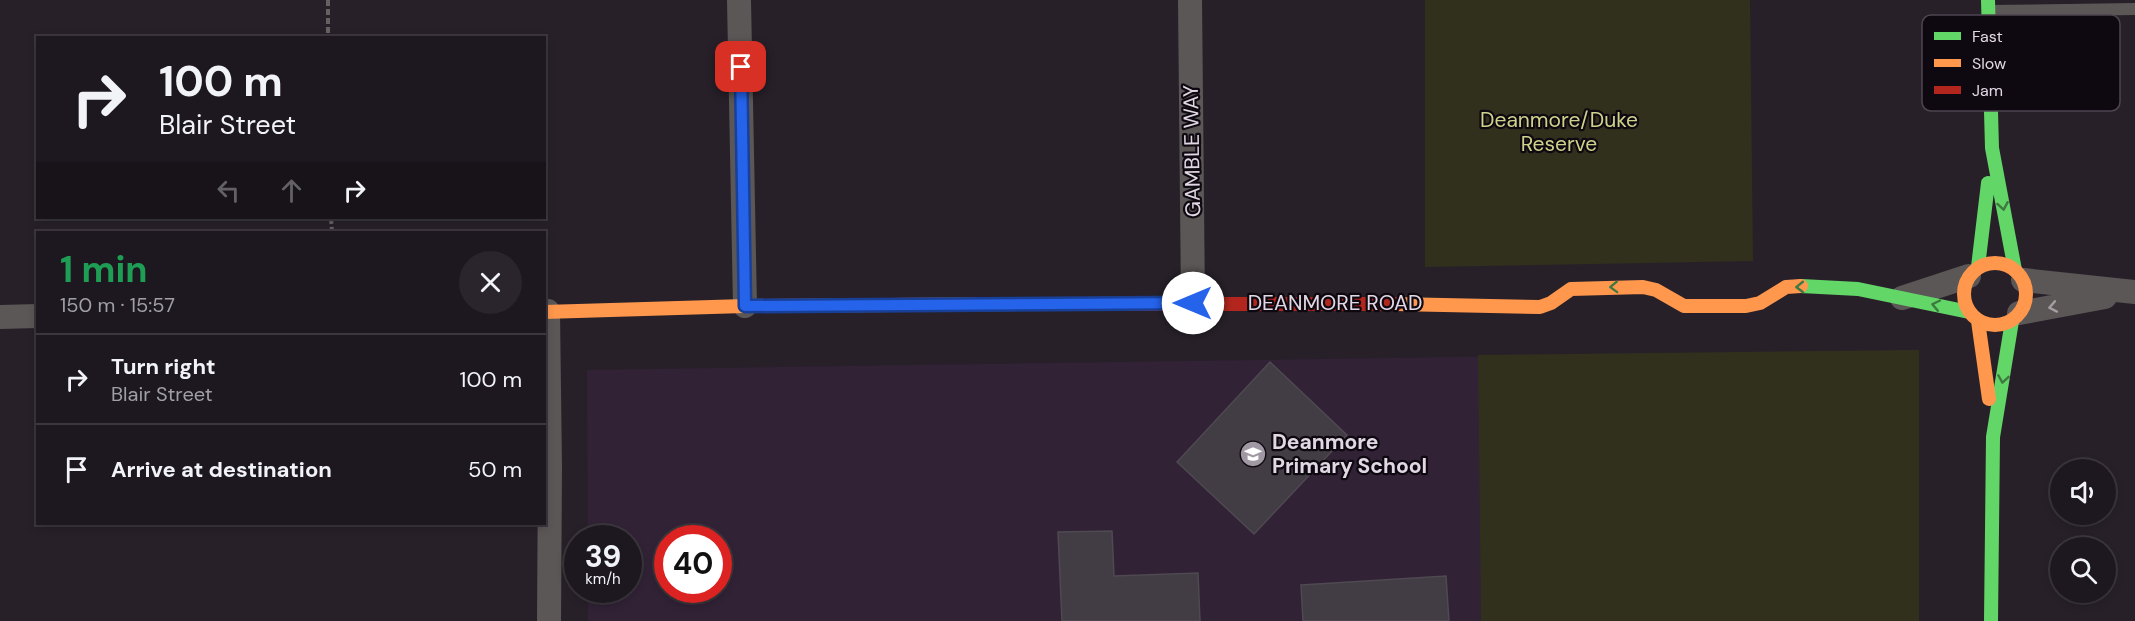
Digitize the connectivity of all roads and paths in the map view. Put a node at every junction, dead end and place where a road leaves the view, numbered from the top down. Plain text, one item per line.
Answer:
1 (328, 0) edge
2 (740, 0) edge
3 (1190, 0) edge
4 (1988, 6) edge
5 (2135, 9) edge
6 (328, 36) edge
7 (1991, 111) edge
8 (1992, 148) junction
9 (1974, 272) junction
10 (2019, 275) junction
11 (2132, 292) edge
12 (1902, 298) junction
13 (1193, 303) junction
14 (745, 306) junction
15 (546, 312) edge
16 (36, 316) edge
17 (0, 317) edge
18 (1974, 317) junction
19 (2015, 317) junction
20 (1994, 437) junction
21 (547, 467) edge
22 (549, 621) edge
23 (1991, 621) edge

1 - 6 path
2 - 14 street
3 - 13 street, GAMBLE WAY
4 - 5 lane
7 - 8 street
8 - 9 street
8 -> 10 street
9 - 10 street
9 - 12 street
9 - 18 street
10 - 11 street
10 - 19 street
11 -> 19 street
12 -> 13 street, DEANMORE ROAD
18 -> 12 street, DEANMORE ROAD
13 - 14 street, DEANMORE ROAD
14 - 15 street, DEANMORE ROAD
15 - 21 street
16 - 17 street
18 - 19 street
18 - 20 street
19 -> 20 street
20 - 23 street
21 - 22 street

